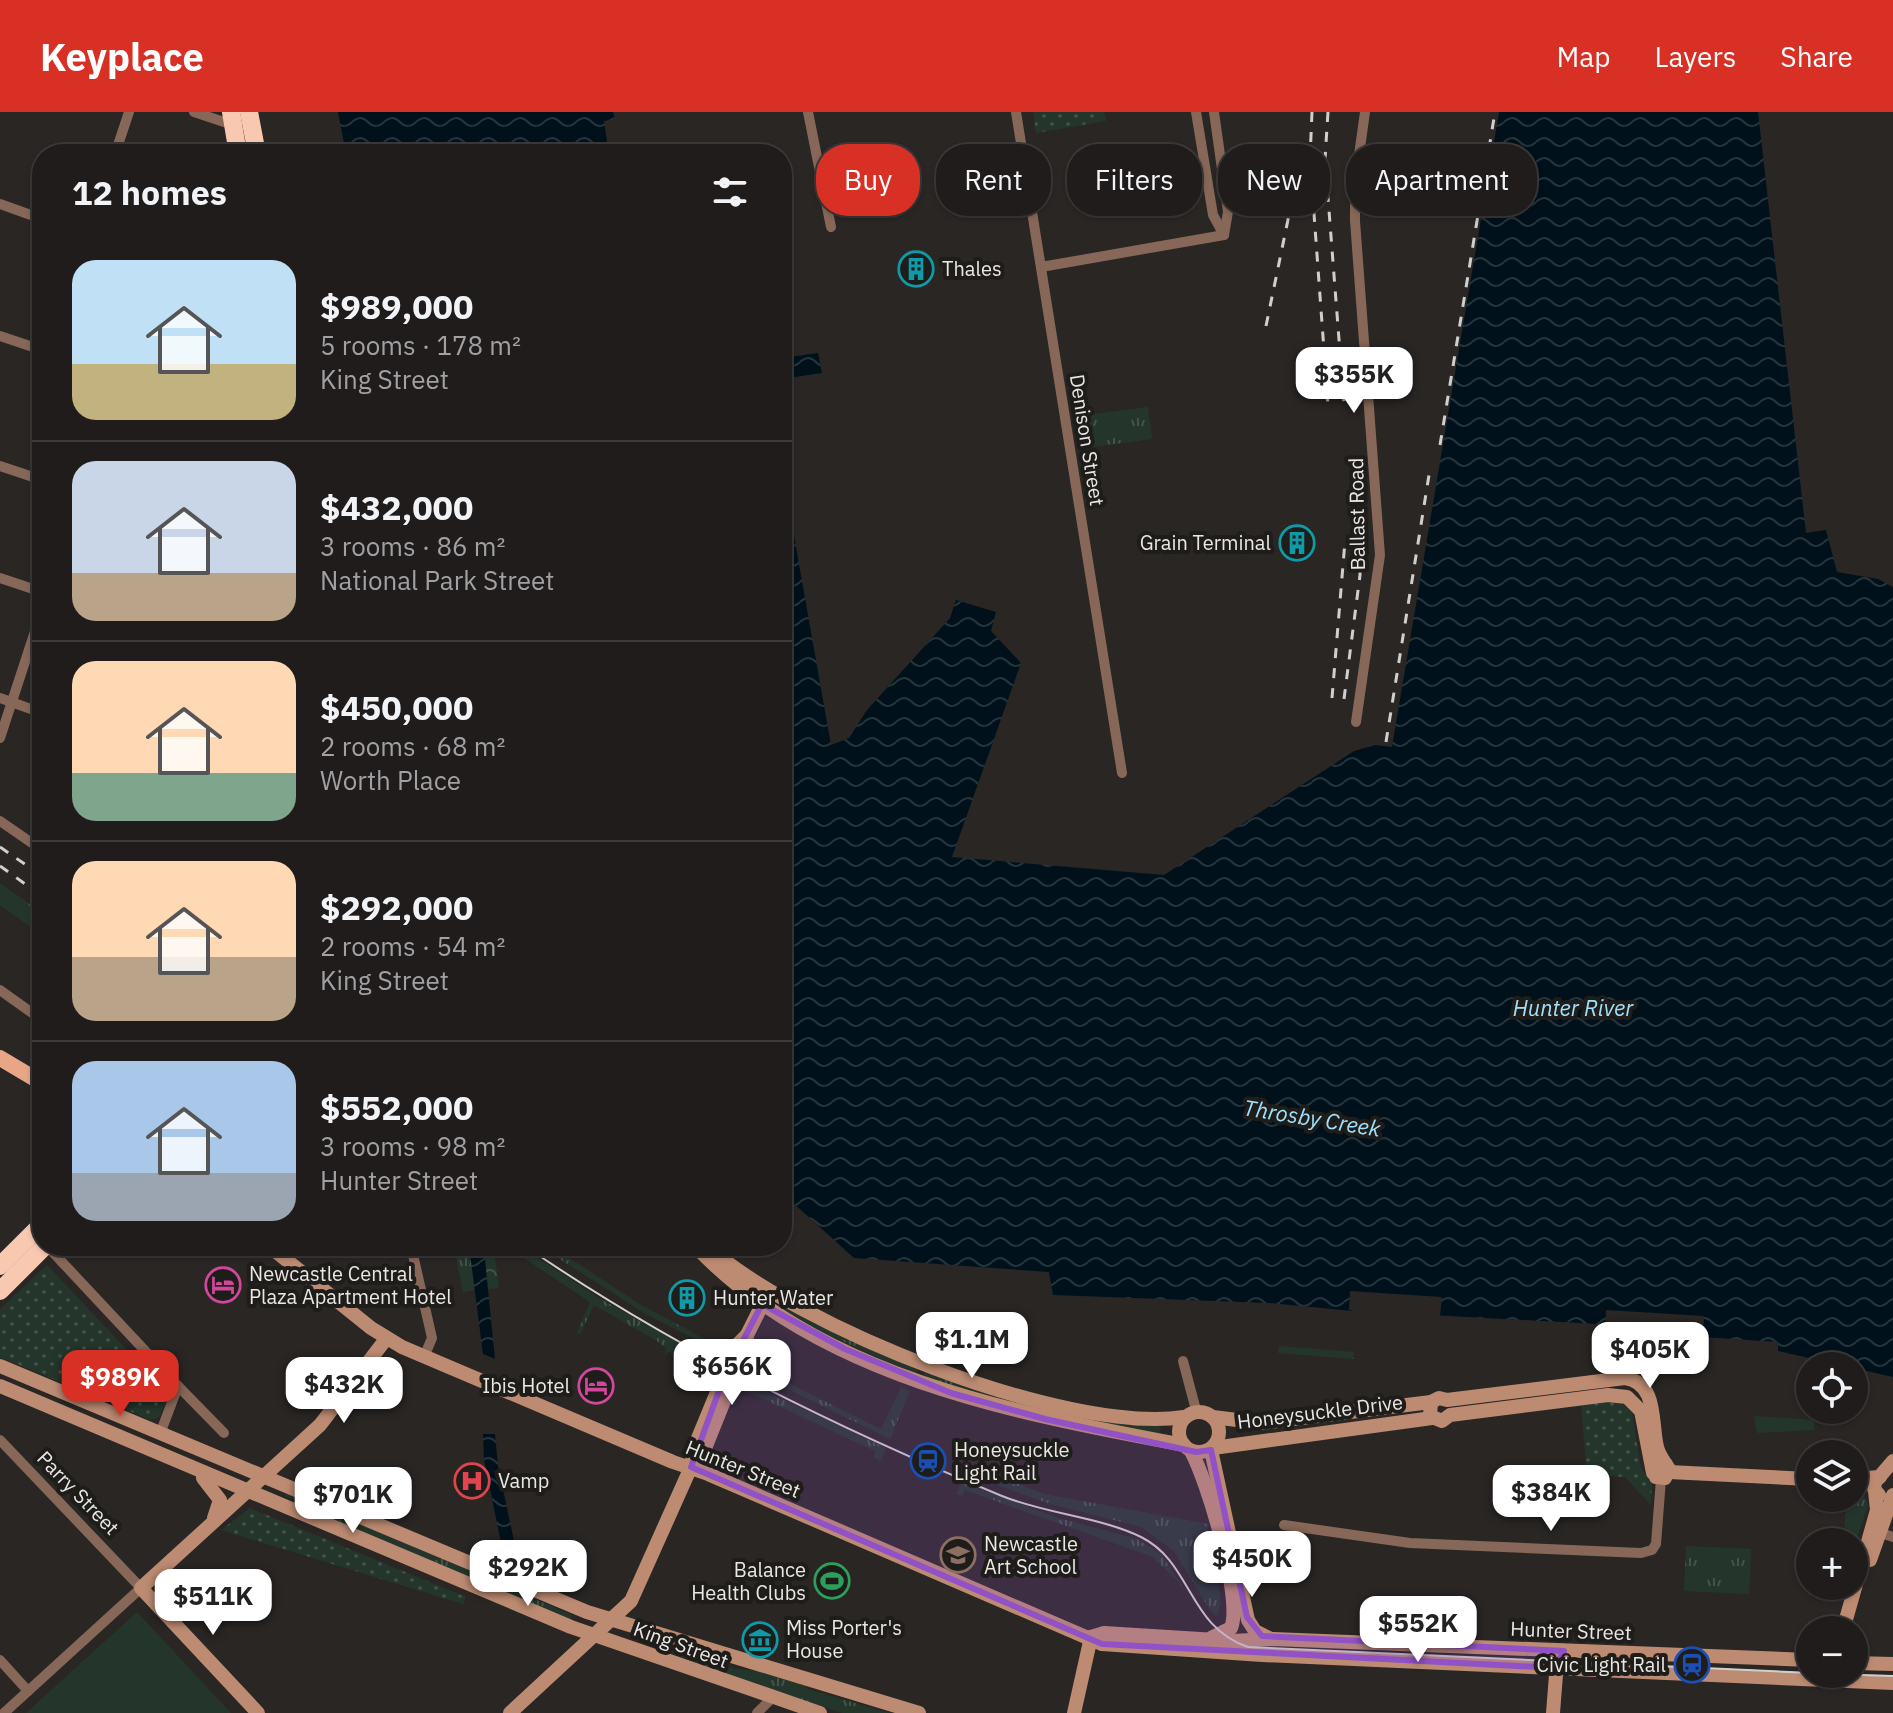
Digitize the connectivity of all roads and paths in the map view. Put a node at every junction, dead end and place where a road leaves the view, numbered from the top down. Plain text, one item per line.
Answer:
1 (129, 112) edge
2 (194, 112) edge
3 (249, 112) edge
4 (808, 112) edge
5 (1016, 112) edge
6 (1365, 112) edge
7 (1214, 116) edge
8 (232, 118) edge
9 (1197, 118) edge
10 (118, 144) edge
11 (236, 144) edge
12 (255, 144) edge
13 (0, 204) edge
14 (32, 215) edge
15 (831, 227) dead end
16 (1224, 235) junction
17 (1041, 267) junction
18 (0, 336) edge
19 (32, 347) edge
20 (0, 466) edge
21 (32, 477) edge
22 (0, 578) edge
23 (32, 589) edge
24 (32, 653) edge
25 (0, 698) edge
26 (12, 702) junction
27 (32, 709) edge
28 (1356, 722) dead end
29 (0, 738) edge
30 (1122, 773) dead end
31 (0, 821) edge
32 (32, 843) edge
33 (0, 990) edge
34 (32, 1013) edge
35 (0, 1058) edge
36 (32, 1077) edge
37 (32, 1234) edge
38 (36, 1256) edge
39 (55, 1256) edge
40 (282, 1256) edge
41 (413, 1256) edge
42 (705, 1256) edge
43 (722, 1256) edge
44 (0, 1266) edge
45 (771, 1289) junction
46 (0, 1291) edge
47 (762, 1304) junction
48 (386, 1339) junction
49 (424, 1357) junction
50 (1183, 1361) dead end
51 (0, 1366) edge
52 (0, 1386) edge
53 (178, 1386) junction
54 (0, 1395) edge
55 (31, 1400) junction
56 (1431, 1402) junction
57 (1449, 1408) junction
58 (1190, 1414) junction
59 (1213, 1417) junction
60 (1432, 1418) junction
61 (224, 1433) dead end
62 (160, 1434) junction
63 (0, 1440) edge
64 (1188, 1448) junction
65 (1212, 1449) junction
66 (1893, 1461) edge
67 (691, 1467) junction
68 (194, 1471) junction
69 (1662, 1472) junction
70 (264, 1476) junction
71 (1796, 1478) edge
72 (1881, 1483) edge
73 (246, 1492) junction
74 (1893, 1494) edge
75 (1284, 1525) dead end
76 (210, 1526) junction
77 (1882, 1533) edge
78 (141, 1588) junction
79 (1847, 1616) edge
80 (613, 1619) junction
81 (596, 1636) junction
82 (1091, 1637) junction
83 (1203, 1639) junction
84 (1273, 1639) junction
85 (1564, 1651) junction
86 (1796, 1659) edge
87 (0, 1660) edge
88 (1868, 1663) edge
89 (1893, 1664) edge
90 (1555, 1668) junction
91 (1796, 1676) edge
92 (1868, 1680) edge
93 (1893, 1683) edge
94 (28, 1691) junction
95 (772, 1698) junction
96 (4, 1713) edge
97 (258, 1713) edge
98 (510, 1713) edge
99 (757, 1713) edge
100 (820, 1713) edge
101 (919, 1713) edge
102 (1074, 1713) edge
103 (1553, 1713) edge

1 - 10 street
2 - 8 street
3 - 12 highway
4 - 15 street
5 - 17 street, Denison Street
6 - 28 street, Ballast Road
7 - 9 street
7 - 16 street
8 - 11 highway
9 - 16 street
13 - 14 street
16 - 17 street
17 - 30 street, Denison Street
18 - 19 street
20 - 21 street
22 - 23 street
24 - 26 street
25 - 26 street
26 - 27 street
26 - 29 street
31 - 32 street
33 - 34 street
35 - 36 main road
37 - 44 highway
38 - 46 highway
39 - 53 street
40 - 48 main road, Hunter Street
41 - 49 street
42 - 47 main road
43 - 45 main road
45 - 47 main road
45 - 58 main road
47 - 64 main road
47 - 67 main road
48 - 49 main road, Hunter Street
48 - 70 main road
49 - 67 main road, Hunter Street
50 - 58 street
51 - 62 main road, King Street
52 - 55 main road, King Street
53 - 61 street
53 - 62 street
54 - 55 main road
55 - 68 main road, King Street
56 - 57 main road
56 - 59 main road, Honeysuckle Drive
56 - 60 main road
57 - 60 main road
57 - 69 main road
58 - 59 main road
58 - 64 main road
59 - 65 main road
60 - 65 main road, Honeysuckle Drive
62 - 70 main road, King Street
63 - 78 street, Parry Street
64 - 65 main road
64 - 83 main road
65 - 84 main road
66 - 72 main road
67 - 80 main road
67 - 82 main road, Hunter Street
68 - 73 main road, King Street
68 - 76 main road
69 - 71 main road
69 - 75 street
70 - 73 main road
70 - 80 main road, King Street
72 - 74 main road
72 - 77 main road
73 - 76 main road
73 - 81 main road, King Street
74 - 77 main road
76 - 78 main road
77 - 79 main road
78 - 94 street
78 - 97 main road, Parry Street
80 - 81 main road
80 - 101 main road, King Street
81 - 95 main road, King Street
81 - 98 main road
82 - 83 main road, Hunter Street
82 - 90 main road, Hunter Street
82 - 102 main road
83 - 84 main road, Hunter Street
84 - 85 main road, Hunter Street
85 - 86 main road, Hunter Street
85 - 90 main road
87 - 94 street
88 - 89 main road
90 - 91 main road, Hunter Street
90 - 103 main road
92 - 93 main road, Hunter Street
94 - 96 street
95 - 99 street
95 - 100 main road, King Street

